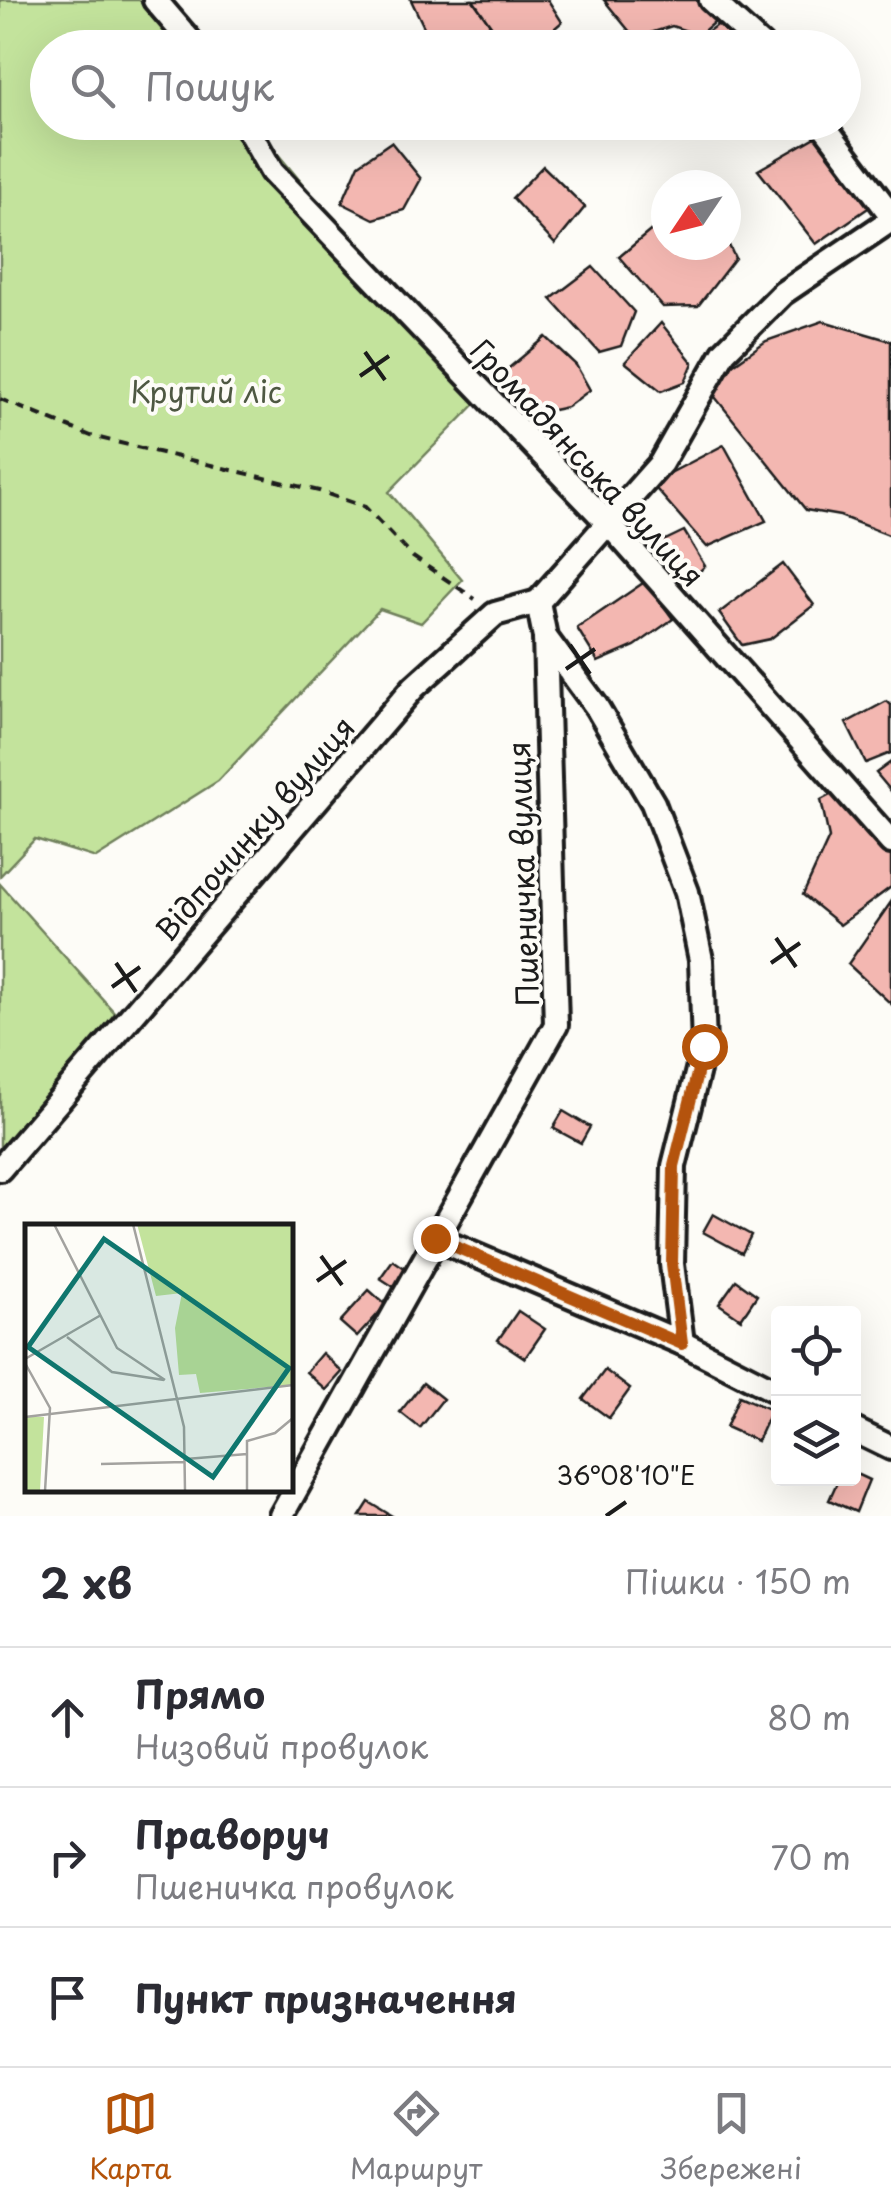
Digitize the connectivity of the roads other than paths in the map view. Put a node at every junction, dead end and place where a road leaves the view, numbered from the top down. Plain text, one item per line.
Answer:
1 (155, 0) edge
2 (711, 0) edge
3 (181, 30) edge
4 (744, 30) edge
5 (254, 140) edge
6 (834, 140) edge
7 (891, 217) edge
8 (608, 523) junction
9 (538, 602) junction
10 (545, 638) junction
11 (891, 842) edge
12 (0, 1169) edge
13 (435, 1238) junction
14 (682, 1344) junction
15 (771, 1388) edge
16 (861, 1433) edge
17 (891, 1448) edge
18 (280, 1516) edge

1 - 3 street
2 - 4 street
5 - 8 street, Громадянська вулиця
6 - 7 street
7 - 8 street
8 - 9 street
8 - 11 street, Громадянська вулиця
9 - 10 street, Пшеничка вулиця
9 - 12 street, Відпочинку вулиця
10 - 13 street, Пшеничка вулиця
10 - 14 street
13 - 14 street
13 - 18 street, Пшеничка вулиця
14 - 15 street
16 - 17 street

